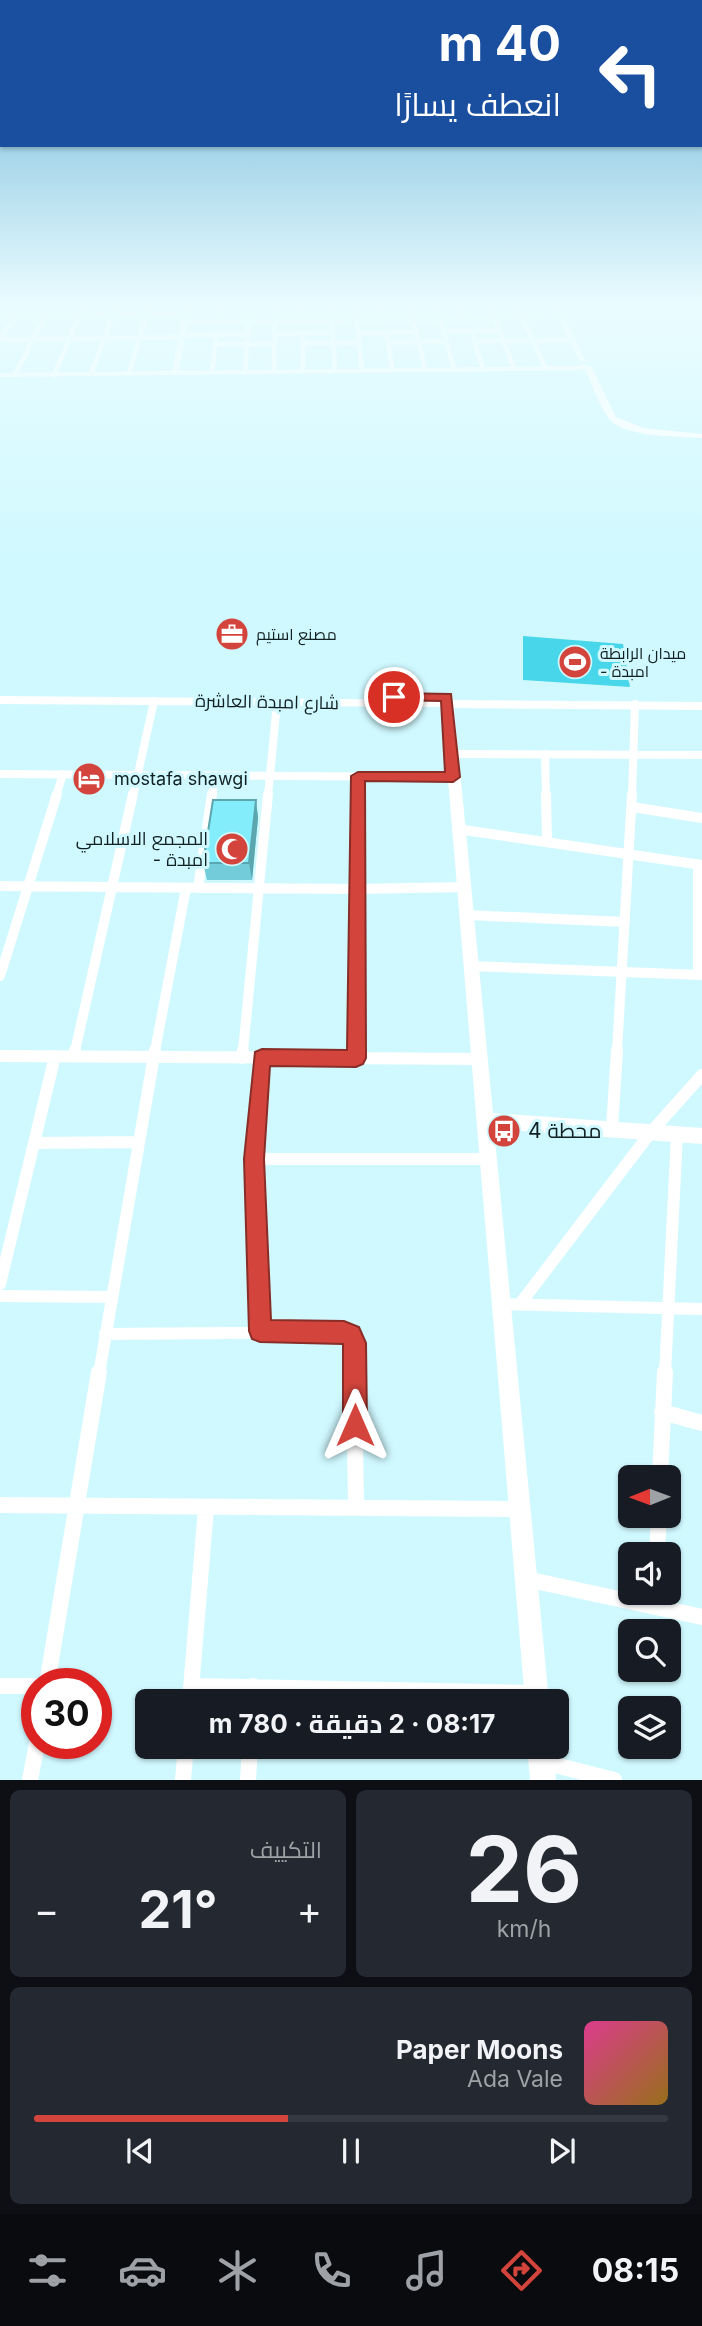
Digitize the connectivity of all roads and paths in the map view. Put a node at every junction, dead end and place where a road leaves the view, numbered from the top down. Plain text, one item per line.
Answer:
1 (597, 387) edge
2 (702, 436) edge
3 (0, 693) edge
4 (702, 698) edge
5 (0, 700) edge
6 (153, 701) junction
7 (447, 701) junction
8 (277, 702) junction
9 (635, 705) junction
10 (702, 706) edge
11 (451, 754) junction
12 (545, 754) junction
13 (635, 755) junction
14 (702, 755) edge
15 (0, 774) edge
16 (63, 774) junction
17 (138, 775) junction
18 (270, 775) junction
19 (215, 776) junction
20 (358, 776) junction
21 (453, 777) junction
22 (632, 807) junction
23 (702, 818) edge
24 (457, 829) junction
25 (547, 841) junction
26 (630, 853) junction
27 (700, 864) edge
28 (0, 886) edge
29 (30, 886) junction
30 (112, 887) junction
31 (464, 887) junction
32 (192, 888) junction
33 (259, 888) junction
34 (357, 889) junction
35 (466, 915) junction
36 (625, 922) junction
37 (470, 966) junction
38 (621, 970) junction
39 (700, 975) edge
40 (0, 976) edge
41 (0, 1056) edge
42 (55, 1056) junction
43 (74, 1056) junction
44 (242, 1058) junction
45 (262, 1058) junction
46 (356, 1058) junction
47 (155, 1059) junction
48 (479, 1059) junction
49 (702, 1075) edge
50 (485, 1120) junction
51 (612, 1128) junction
52 (651, 1132) junction
53 (677, 1134) junction
54 (702, 1136) edge
55 (138, 1142) junction
56 (34, 1143) junction
57 (254, 1159) junction
58 (488, 1160) junction
59 (4, 1251) edge
60 (0, 1284) edge
61 (0, 1296) edge
62 (111, 1297) junction
63 (501, 1304) junction
64 (520, 1304) junction
65 (668, 1308) junction
66 (702, 1309) edge
67 (260, 1331) junction
68 (105, 1334) junction
69 (662, 1412) junction
70 (702, 1423) edge
71 (660, 1465) edge
72 (0, 1505) edge
73 (78, 1506) junction
74 (356, 1507) junction
75 (206, 1508) junction
76 (518, 1509) junction
77 (526, 1580) junction
78 (618, 1594) edge
79 (671, 1605) edge
80 (702, 1617) edge
81 (50, 1668) edge
82 (0, 1686) edge
83 (21, 1686) edge
84 (190, 1689) edge
85 (536, 1689) edge
86 (34, 1759) edge
87 (185, 1759) edge
88 (249, 1759) edge
89 (542, 1763) edge
90 (30, 1780) edge
91 (183, 1780) edge
92 (248, 1780) edge
93 (614, 1780) edge

1 - 2 street
3 - 7 street, شارع امبدة العاشرة
4 - 7 street, شارع امبدة العاشرة
5 - 6 street, شارع امبدة العاشرة
6 - 8 street, شارع امبدة العاشرة
6 - 17 street
7 - 8 street, شارع امبدة العاشرة
7 - 9 street, شارع امبدة العاشرة
7 - 11 street
8 - 18 street
9 - 10 street, شارع امبدة العاشرة
9 - 13 street
11 - 12 street
11 - 21 street
12 - 13 street
12 - 25 street
13 - 14 street
13 - 22 street
15 - 16 street
16 - 17 street
16 - 29 street
17 - 19 street
17 - 30 street
18 - 19 street
18 - 20 street
18 - 33 street
19 - 32 street
20 - 21 street
20 - 34 street
21 - 24 street
22 - 23 street
22 - 26 street
24 - 25 street
24 - 31 street
25 - 26 street
26 - 27 street
26 - 36 street
27 - 39 street
28 - 29 street
29 - 30 street
29 - 40 street
30 - 32 street
30 - 43 street
31 - 34 street
31 - 35 street
32 - 33 street
32 - 47 street
33 - 34 street
33 - 44 street
34 - 46 street
35 - 36 street
35 - 37 street
36 - 38 street
37 - 38 street
37 - 48 street
38 - 39 street
38 - 51 street
41 - 42 street
42 - 43 street
42 - 56 street
43 - 47 street
44 - 45 street
44 - 47 street
45 - 46 street
45 - 57 street
46 - 48 street
47 - 55 street
48 - 50 street
49 - 52 street
50 - 51 street
50 - 58 street
51 - 52 street
52 - 53 street
52 - 64 street
53 - 54 street
53 - 65 street
55 - 56 street
55 - 62 street
56 - 59 street
57 - 58 street
57 - 67 street
58 - 63 street
59 - 60 street
61 - 62 street
62 - 68 street
63 - 64 street
63 - 76 street
64 - 65 street
65 - 66 street
65 - 69 street
67 - 68 street
67 - 74 street
68 - 73 street
69 - 70 street
69 - 71 street
72 - 73 street
73 - 75 street
73 - 81 street
74 - 75 street
74 - 76 street
75 - 84 street
76 - 77 street
77 - 78 street
77 - 85 street
79 - 80 street
82 - 83 street
86 - 90 street
87 - 91 street
88 - 92 street
89 - 93 street

